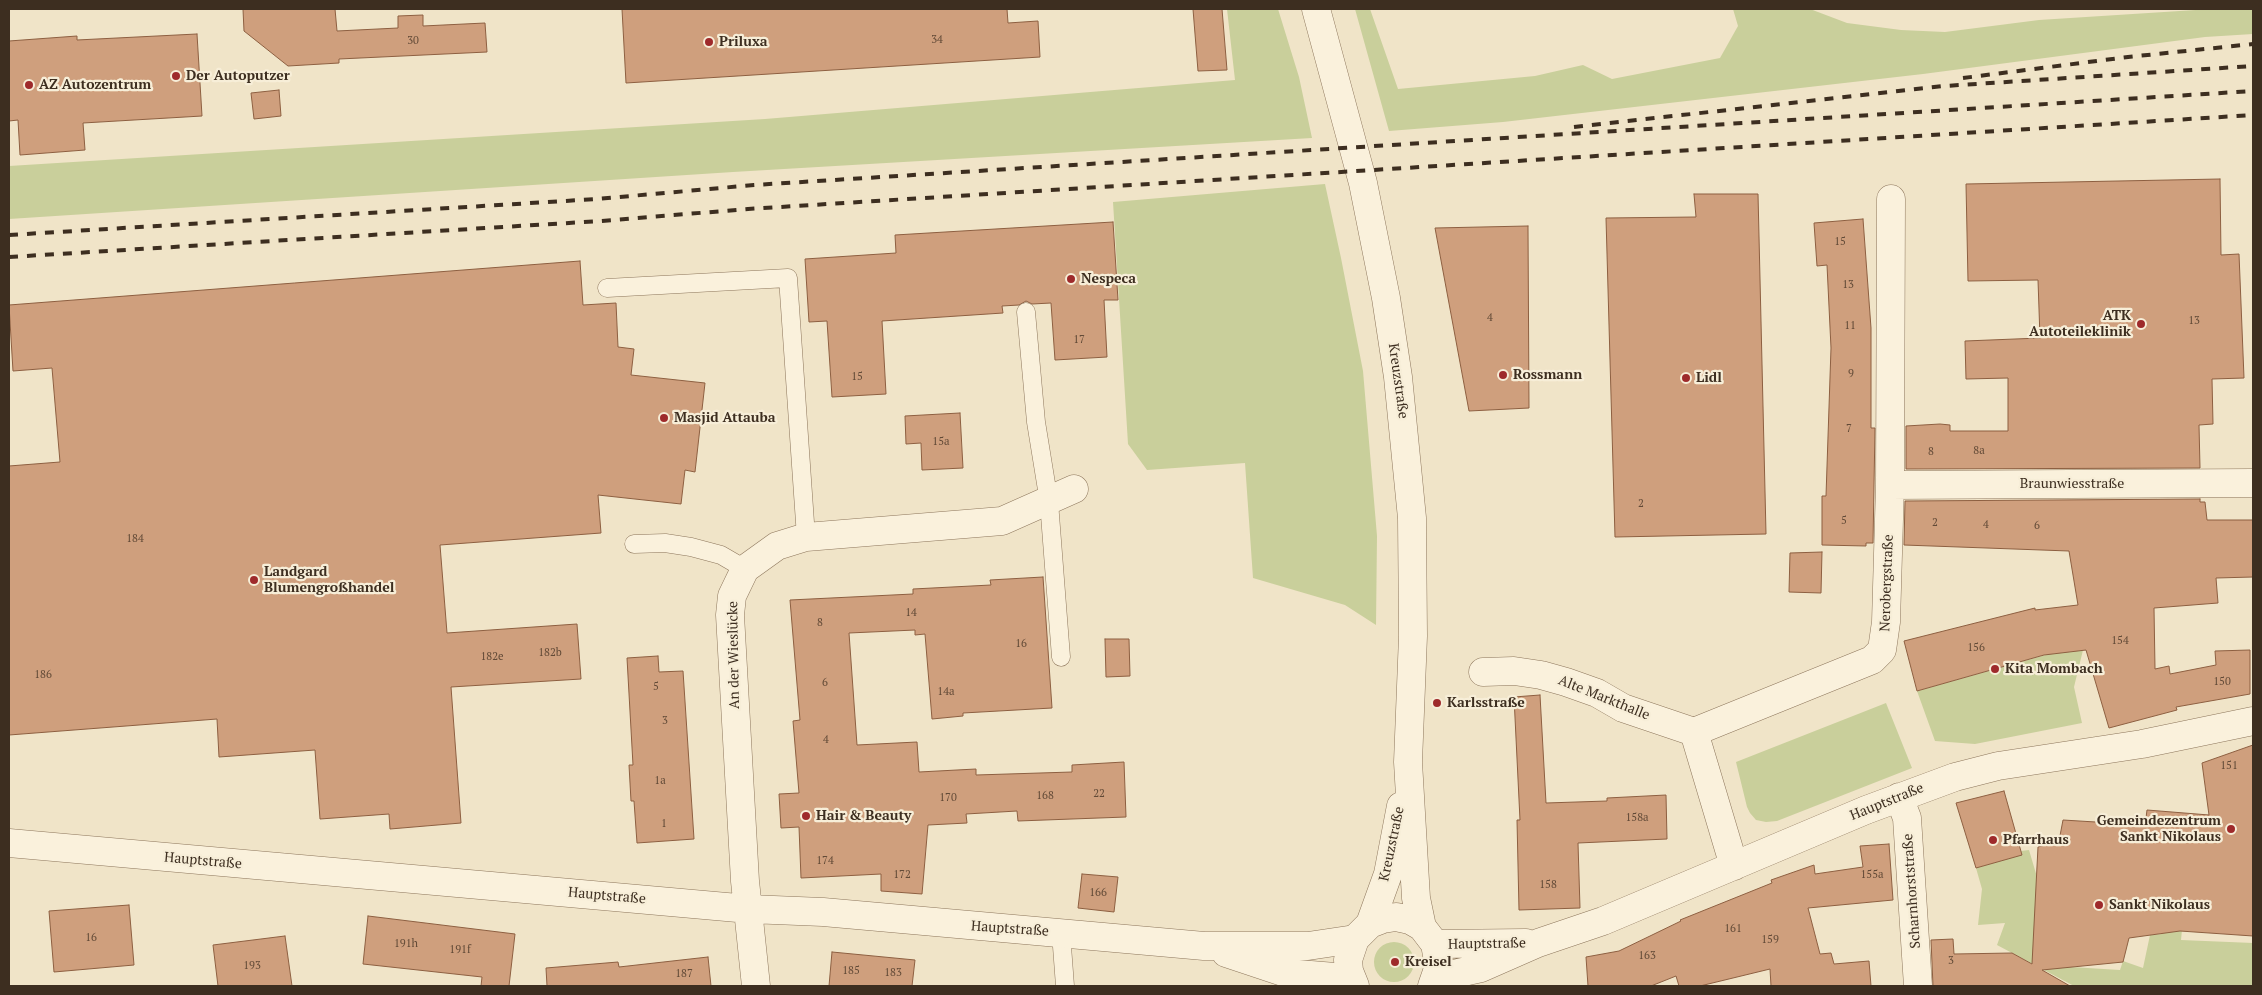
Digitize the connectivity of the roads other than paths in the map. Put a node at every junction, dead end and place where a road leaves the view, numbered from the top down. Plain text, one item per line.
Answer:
1 (1316, 9) edge
2 (1891, 200) dead end
3 (607, 288) dead end
4 (1026, 312) dead end
5 (2253, 483) edge
6 (1890, 485) junction
7 (1074, 489) dead end
8 (1049, 502) junction
9 (806, 537) junction
10 (634, 544) dead end
11 (746, 569) junction
12 (1061, 657) dead end
13 (1483, 672) dead end
14 (2253, 721) edge
15 (1694, 732) junction
16 (1408, 762) junction
17 (1899, 797) junction
18 (9, 844) edge
19 (1734, 866) junction
20 (749, 909) junction
21 (1362, 932) junction
22 (1061, 933) junction
23 (1429, 936) junction
24 (1538, 943) junction
25 (1204, 946) junction
26 (1434, 982) edge
27 (1354, 984) edge
28 (756, 986) edge
29 (1065, 986) edge
30 (1918, 986) edge

1 - 16 street, Kreuzstraße
2 - 6 street, Nerobergstraße
3 - 9 lane
4 - 8 lane
5 - 6 street, Braunwiesstraße
6 - 15 street, Nerobergstraße
7 - 8 street, An der Wieslücke
8 - 9 street, An der Wieslücke
8 - 12 lane
9 - 11 street, An der Wieslücke
10 - 11 lane
11 - 20 street, An der Wieslücke
13 - 15 street, Alte Markthalle
14 - 17 street, Hauptstraße
15 - 19 street
16 - 21 street, Kreuzstraße
16 - 23 street, Kreuzstraße
17 - 19 street, Hauptstraße
17 - 30 street, Scharnhorststraße
18 - 20 street, Hauptstraße
19 - 24 street, Hauptstraße
20 - 22 street, Hauptstraße
20 - 28 street
21 - 23 street, Hauptstraße
21 - 25 street, Hauptstraße
21 - 27 street, Hauptstraße
22 - 25 street, Hauptstraße
22 - 29 lane
23 - 24 street, Hauptstraße
23 - 26 street, Hauptstraße
24 - 26 street, Hauptstraße
25 - 27 street, Hauptstraße

